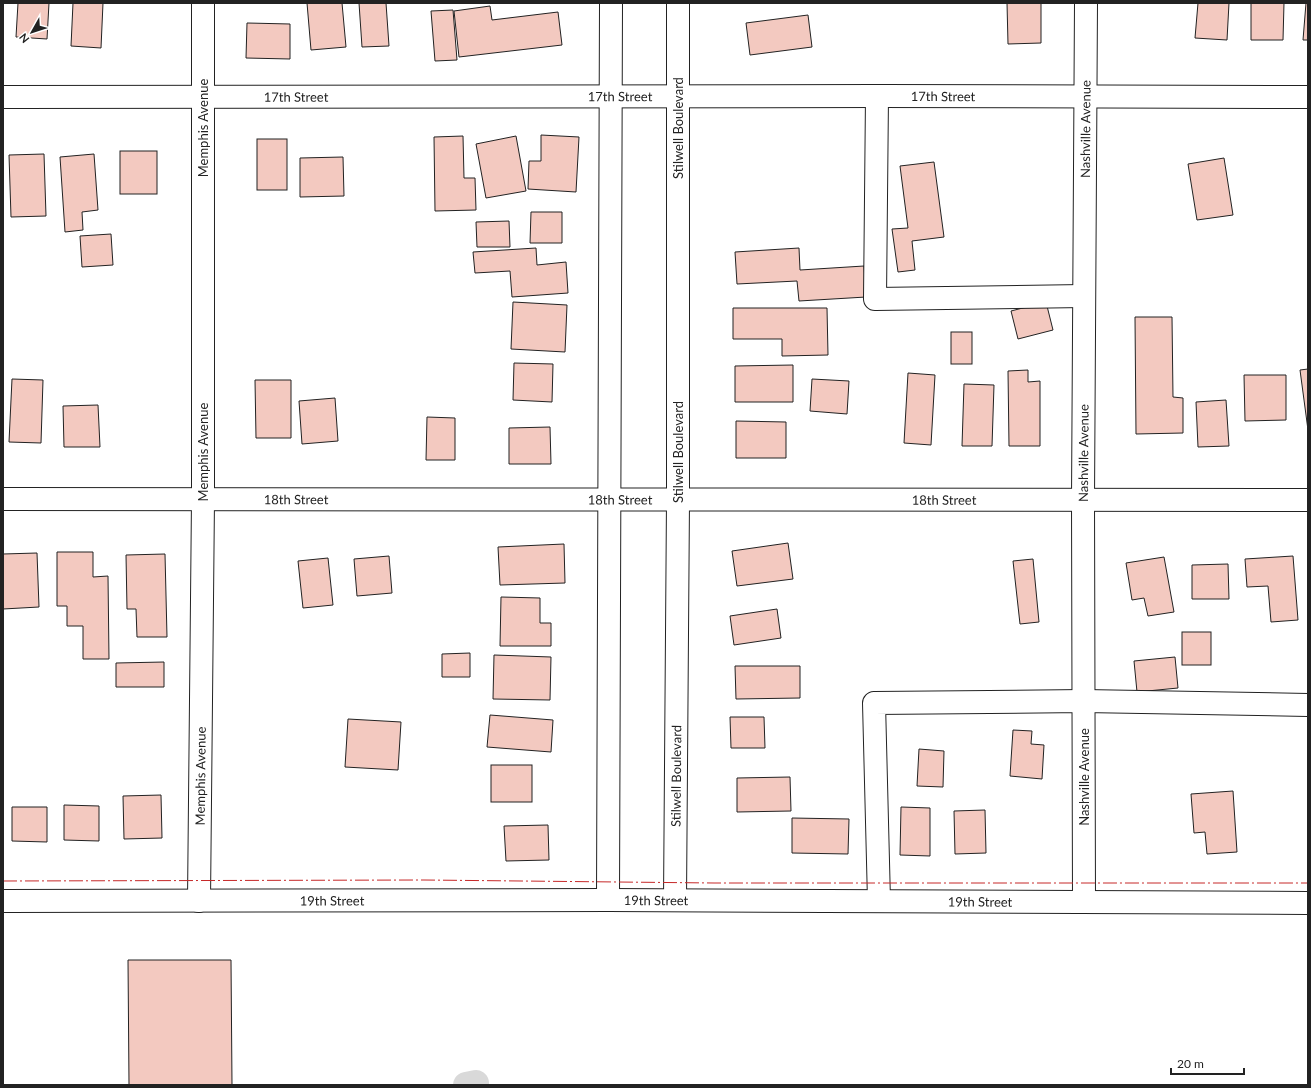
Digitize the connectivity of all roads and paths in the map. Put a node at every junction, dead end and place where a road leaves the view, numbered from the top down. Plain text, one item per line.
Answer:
1 (202, 3) edge
2 (611, 3) edge
3 (678, 3) edge
4 (1086, 3) edge
5 (611, 96) junction
6 (678, 96) junction
7 (877, 96) junction
8 (1085, 96) junction
9 (3, 97) edge
10 (1308, 97) edge
11 (203, 98) junction
12 (1084, 296) junction
13 (3, 499) edge
14 (1083, 499) junction
15 (203, 500) junction
16 (610, 500) junction
17 (678, 500) junction
18 (1308, 500) edge
19 (1084, 701) junction
20 (1308, 706) edge
21 (608, 900) junction
22 (675, 900) junction
23 (3, 901) edge
24 (199, 901) junction
25 (879, 901) junction
26 (1084, 902) junction
27 (1308, 903) edge

1 - 11 street, Memphis Avenue
2 - 5 street
3 - 6 street, Stilwell Boulevard
4 - 8 street, Nashville Avenue
5 - 6 street, 17th Street
5 - 11 street, 17th Street
5 - 16 street
6 - 7 street, 17th Street
6 - 17 street, Stilwell Boulevard
7 - 8 street, 17th Street
7 - 12 street
8 - 10 street, 17th Street
8 - 12 street, Nashville Avenue
9 - 11 street, 17th Street
11 - 15 street, Memphis Avenue
12 - 14 street, Nashville Avenue
13 - 15 street, 18th Street
14 - 17 street, 18th Street
14 - 18 street, 18th Street
14 - 19 street, Nashville Avenue
15 - 16 street, 18th Street
15 - 24 street, Memphis Avenue
16 - 17 street, 18th Street
16 - 21 street
17 - 22 street, Stilwell Boulevard
19 - 20 street
19 - 25 street
19 - 26 street, Nashville Avenue
21 - 22 street, 19th Street
21 - 24 street, 19th Street
22 - 25 street, 19th Street
23 - 24 street, 19th Street
25 - 26 street, 19th Street
26 - 27 street, 19th Street

